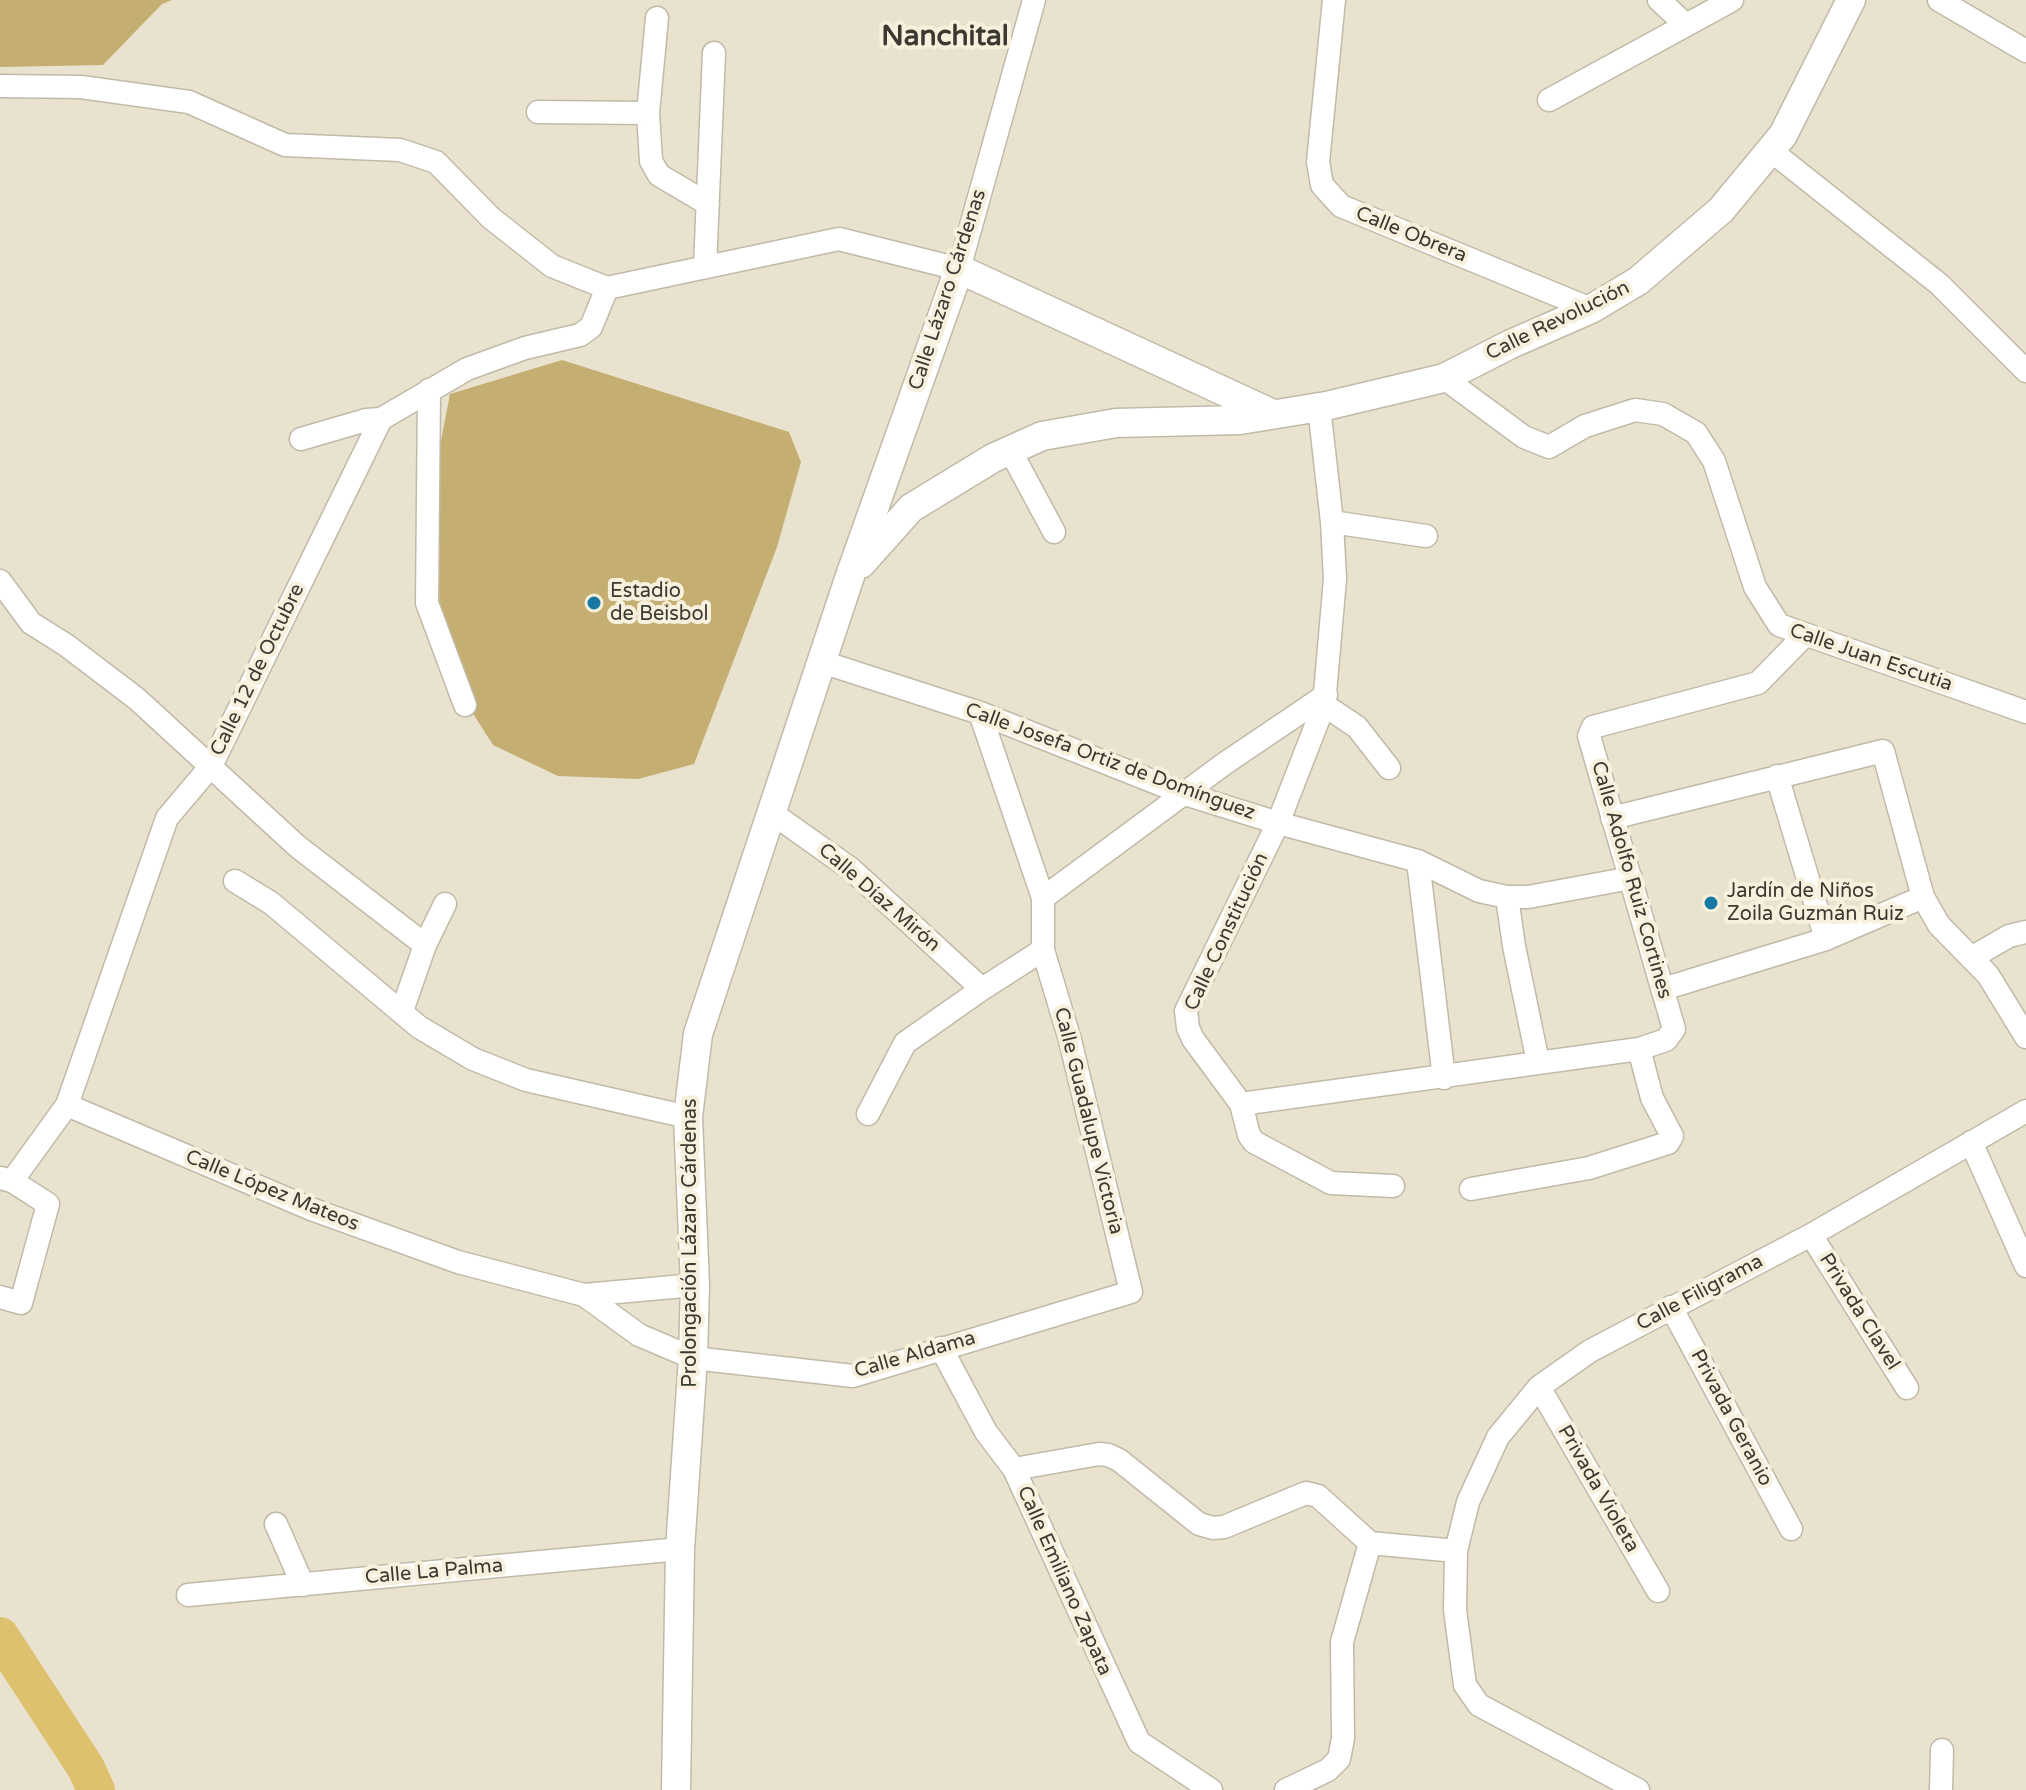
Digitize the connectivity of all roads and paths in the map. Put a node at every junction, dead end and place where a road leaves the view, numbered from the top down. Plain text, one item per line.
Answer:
1 (1034, 0) edge
2 (1334, 0) edge
3 (1659, 0) edge
4 (1732, 0) edge
5 (1851, 0) edge
6 (1939, 0) edge
7 (657, 18) dead end
8 (1686, 25) junction
9 (2026, 51) edge
10 (714, 53) dead end
11 (0, 86) edge
12 (1549, 100) dead end
13 (538, 112) dead end
14 (648, 113) junction
15 (1770, 150) junction
16 (708, 204) junction
17 (705, 267) junction
18 (959, 269) junction
19 (607, 288) junction
20 (1591, 309) junction
21 (2026, 371) edge
22 (1444, 378) junction
23 (429, 390) junction
24 (1319, 407) junction
25 (1273, 414) junction
26 (381, 419) junction
27 (301, 439) dead end
28 (1010, 450) junction
29 (1332, 522) junction
30 (1054, 532) dead end
31 (1426, 536) dead end
32 (850, 576) junction
33 (0, 581) edge
34 (1804, 636) junction
35 (822, 662) junction
36 (1325, 700) junction
37 (465, 705) dead end
38 (2026, 712) edge
39 (980, 713) junction
40 (211, 766) junction
41 (1389, 768) dead end
42 (1777, 776) junction
43 (1185, 794) junction
44 (772, 813) junction
45 (1612, 818) junction
46 (1278, 823) junction
47 (1418, 861) junction
48 (1631, 878) junction
49 (235, 881) dead end
50 (1507, 897) junction
51 (1923, 897) junction
52 (1043, 898) junction
53 (445, 904) dead end
54 (2026, 932) edge
55 (1826, 939) junction
56 (425, 945) junction
57 (1043, 950) junction
58 (1971, 958) junction
59 (982, 989) junction
60 (1663, 989) junction
61 (402, 1011) junction
62 (2026, 1037) edge
63 (1639, 1049) junction
64 (1538, 1062) junction
65 (1444, 1078) junction
66 (1241, 1104) junction
67 (67, 1105) junction
68 (2026, 1111) edge
69 (868, 1114) dead end
70 (688, 1117) junction
71 (1971, 1142) junction
72 (6, 1180) edge
73 (1393, 1186) dead end
74 (1471, 1189) dead end
75 (1811, 1235) junction
76 (2026, 1266) edge
77 (695, 1285) junction
78 (1131, 1292) joint
79 (584, 1295) junction
80 (10, 1300) edge
81 (1671, 1307) junction
82 (941, 1348) junction
83 (693, 1358) junction
84 (1539, 1387) junction
85 (1907, 1388) dead end
86 (1014, 1469) junction
87 (276, 1524) dead end
88 (1791, 1529) dead end
89 (1370, 1543) junction
90 (680, 1549) junction
91 (1456, 1551) junction
92 (303, 1585) junction
93 (1658, 1591) dead end
94 (188, 1595) dead end
95 (1942, 1750) dead end
96 (1202, 1788) edge
97 (676, 1790) edge
98 (1286, 1790) edge
99 (1638, 1790) edge
100 (1941, 1790) edge

1 - 18 street, Calle Lázaro Cárdenas
2 - 20 street, Calle Obrera
3 - 8 street
4 - 8 street
5 - 15 main road, Calle Revolución
6 - 9 street
7 - 14 street
8 - 12 street
10 - 16 street
11 - 19 street
13 - 14 street
14 - 16 street
15 - 20 main road, Calle Revolución
15 - 21 street
16 - 17 street
17 - 18 street
17 - 19 street
18 - 25 main road
18 - 32 main road, Calle Lázaro Cárdenas
19 - 23 street
20 - 22 main road, Calle Revolución
22 - 24 main road, Calle Revolución
22 - 34 street, Calle Juan Escutia
23 - 26 street
23 - 37 street
24 - 25 main road, Calle Revolución
24 - 29 street, Calle Constitución
25 - 28 main road, Calle Revolución
26 - 27 street
26 - 40 street, Calle 12 de Octubre
28 - 30 street
28 - 32 main road, Calle Revolución
29 - 31 street
29 - 36 street, Calle Constitución
32 - 35 main road, Prolongación Lázaro Cárdenas
33 - 40 street
34 - 38 street, Calle Juan Escutia
34 - 45 street, Calle Adolfo Ruiz Cortines
35 - 39 street, Calle Josefa Ortiz de Domínguez
35 - 44 main road, Prolongación Lázaro Cárdenas
36 - 41 street
36 - 43 street
36 - 46 street, Calle Constitución
39 - 43 street, Calle Josefa Ortiz de Domínguez
39 - 52 street
40 - 56 street
40 - 67 street, Calle 12 de Octubre
42 - 45 street
42 - 51 street
42 - 55 street
43 - 46 street, Calle Josefa Ortiz de Domínguez
43 - 52 street
44 - 59 street, Calle Díaz Mirón
44 - 70 main road, Prolongación Lázaro Cárdenas
45 - 48 street, Calle Adolfo Ruiz Cortines
46 - 47 street, Calle Josefa Ortiz de Domínguez
46 - 66 street, Calle Constitución
47 - 50 street, Calle Josefa Ortiz de Domínguez
47 - 65 street
48 - 50 street, Calle Josefa Ortiz de Domínguez
48 - 60 street, Calle Adolfo Ruiz Cortines
49 - 61 street
50 - 64 street
51 - 55 street
51 - 58 street
52 - 57 street, Calle Guadalupe Victoria
53 - 56 street
54 - 58 street
55 - 60 street
56 - 61 street
57 - 59 street
57 - 78 street, Calle Guadalupe Victoria
58 - 62 street
59 - 69 street
60 - 63 street, Calle Adolfo Ruiz Cortines
61 - 70 street
63 - 64 street
63 - 74 street
64 - 65 street
65 - 66 street
66 - 73 street, Calle Constitución
67 - 72 street
67 - 79 street, Calle López Mateos
68 - 71 street, Calle Filigrama
70 - 77 main road, Prolongación Lázaro Cárdenas
71 - 75 street, Calle Filigrama
71 - 76 street
72 - 80 street
75 - 81 street, Calle Filigrama
75 - 85 street, Privada Clavel
77 - 79 street, Calle López Mateos
77 - 83 main road, Prolongación Lázaro Cárdenas
78 - 82 street, Calle Aldama
79 - 83 street, Calle López Mateos
81 - 84 street, Calle Filigrama
81 - 88 street, Privada Geranio
82 - 83 street, Calle Aldama
82 - 86 street, Calle Emiliano Zapata
83 - 90 main road, Prolongación Lázaro Cárdenas
84 - 91 street, Calle Filigrama
84 - 93 street, Privada Violeta
86 - 89 street
86 - 96 street, Calle Emiliano Zapata
87 - 92 street
89 - 91 street
89 - 98 street
90 - 92 street, Calle La Palma
90 - 97 main road, Prolongación Lázaro Cárdenas
91 - 99 street, Calle Filigrama
92 - 94 street, Calle La Palma
95 - 100 street

